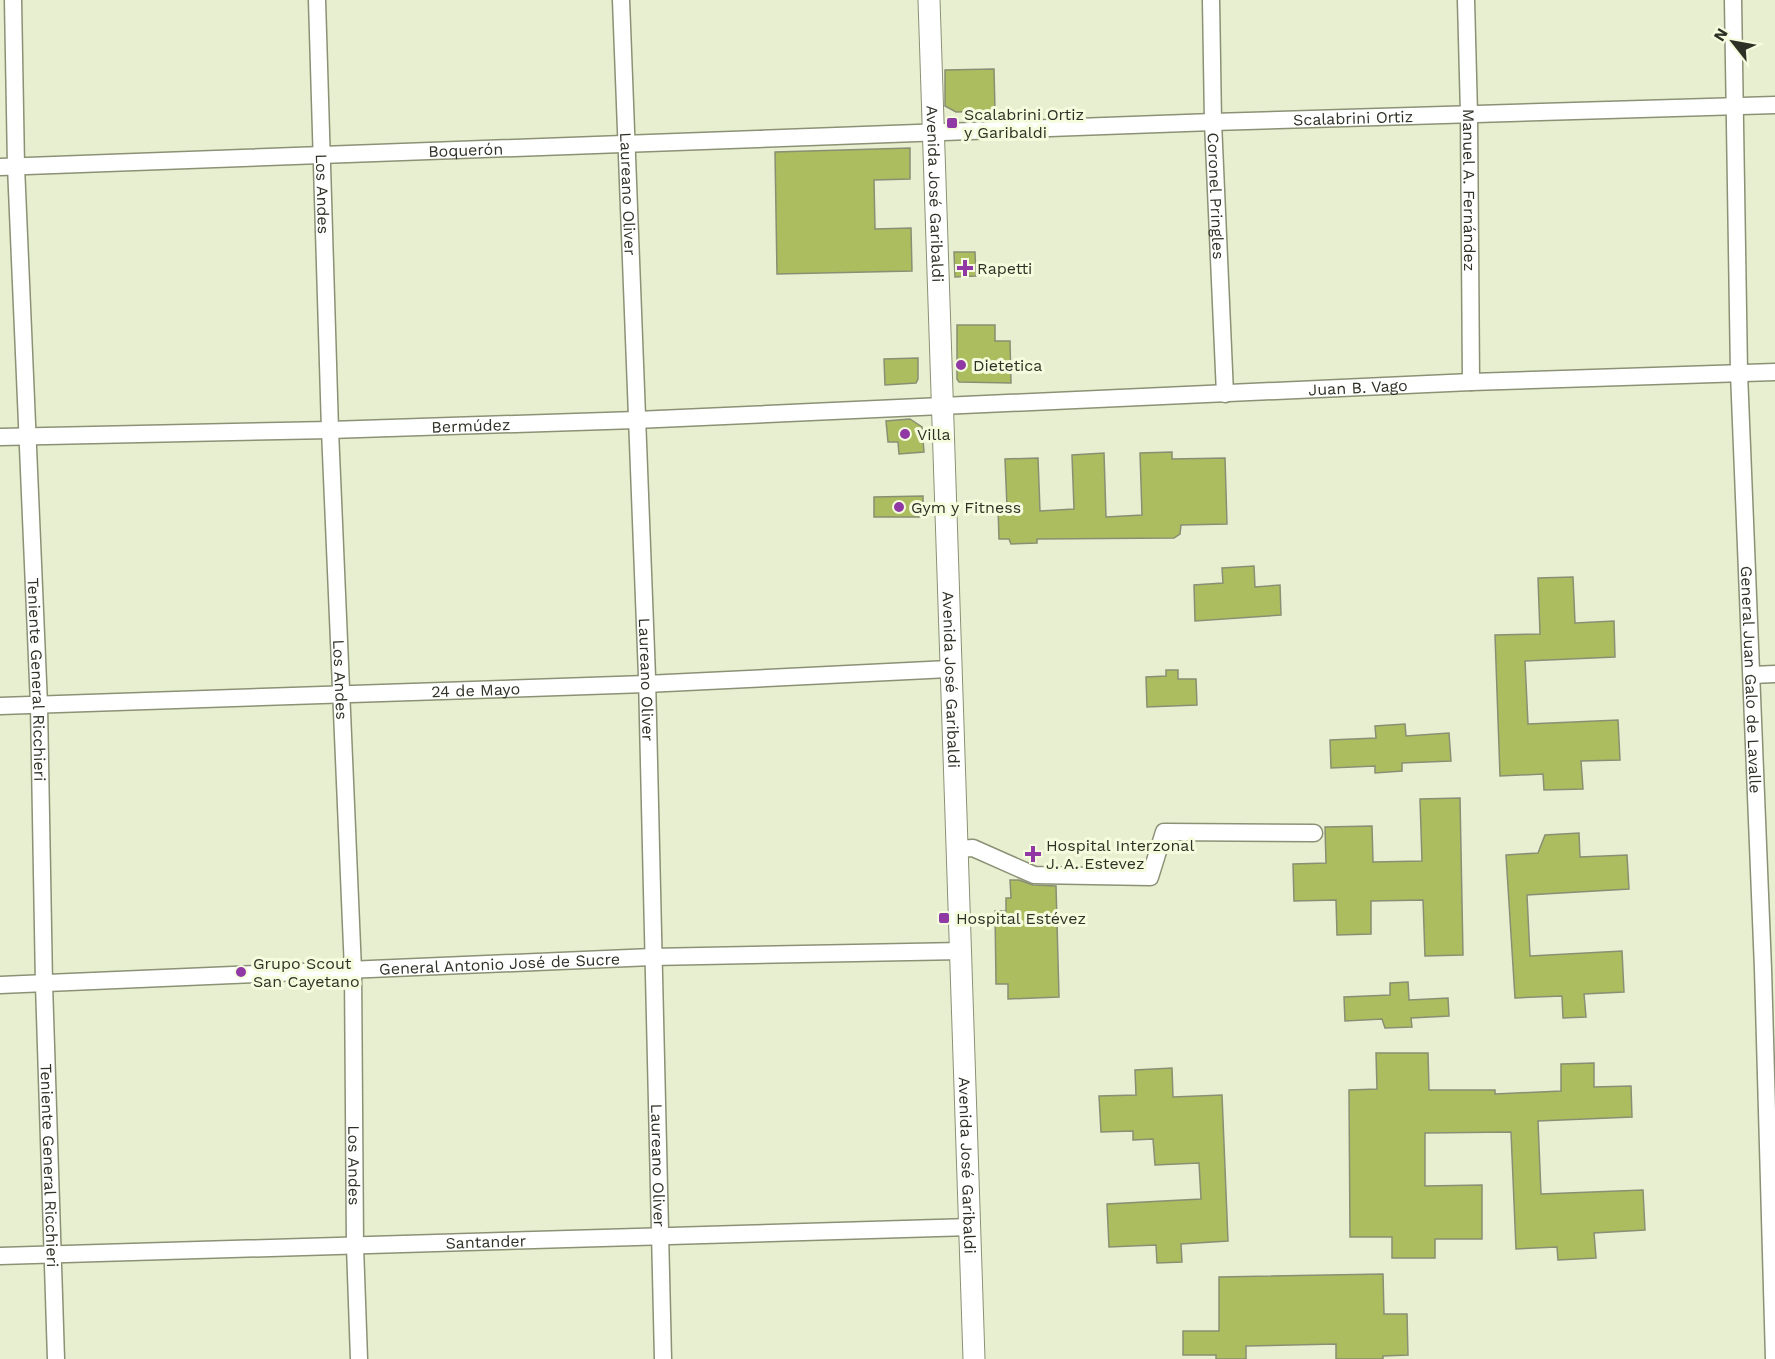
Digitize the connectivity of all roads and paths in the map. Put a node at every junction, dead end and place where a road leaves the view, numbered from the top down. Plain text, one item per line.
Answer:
1 (13, 0) edge
2 (317, 0) edge
3 (621, 0) edge
4 (928, 0) edge
5 (1210, 0) edge
6 (1466, 0) edge
7 (1734, 0) edge
8 (1775, 105) edge
9 (1736, 106) junction
10 (1469, 114) junction
11 (1213, 122) junction
12 (934, 133) junction
13 (627, 145) junction
14 (322, 156) junction
15 (8, 166) edge
16 (1775, 372) edge
17 (1739, 374) junction
18 (1471, 382) junction
19 (1225, 394) junction
20 (940, 407) junction
21 (636, 420) junction
22 (330, 430) junction
23 (27, 436) junction
24 (0, 437) edge
25 (949, 669) junction
26 (1775, 674) edge
27 (1752, 675) junction
28 (646, 684) junction
29 (341, 694) junction
30 (39, 705) junction
31 (0, 706) edge
32 (1314, 833) dead end
33 (957, 849) junction
34 (962, 951) junction
35 (652, 957) junction
36 (1769, 969) edge
37 (353, 970) junction
38 (44, 984) junction
39 (0, 985) edge
40 (971, 1227) junction
41 (658, 1235) junction
42 (355, 1246) junction
43 (1773, 1254) edge
44 (51, 1255) junction
45 (0, 1256) edge
46 (56, 1359) edge
47 (359, 1359) edge
48 (663, 1359) edge
49 (974, 1359) edge
50 (1774, 1359) edge

1 - 15 street, Teniente General Ricchieri
2 - 14 street, Los Andes
3 - 13 street, Laureano Oliver
4 - 12 main road, Avenida José Garibaldi
5 - 11 street, Coronel Pringles
6 - 10 street, Manuel A. Fernández
7 - 9 street, General Juan Galo de Lavalle
8 - 9 street, Scalabrini Ortiz
9 - 10 street, Scalabrini Ortiz
9 - 17 street, General Juan Galo de Lavalle
10 - 11 street, Scalabrini Ortiz
10 - 18 street, Manuel A. Fernández
11 - 12 street, Scalabrini Ortiz
11 - 19 street, Coronel Pringles
12 - 13 street, Boquerón
12 - 20 main road, Avenida José Garibaldi
13 - 14 street, Boquerón
13 - 21 street, Laureano Oliver
14 - 15 street, Boquerón
14 - 22 street, Los Andes
15 - 23 street, Teniente General Ricchieri
16 - 17 street, Juan B. Vago
17 - 18 street, Juan B. Vago
17 - 27 street, General Juan Galo de Lavalle
18 - 19 street, Juan B. Vago
19 - 20 street, Juan B. Vago
20 - 21 street, Bermúdez
20 - 25 main road, Avenida José Garibaldi
21 - 22 street, Bermúdez
21 - 28 street, Laureano Oliver
22 - 23 street, Bermúdez
22 - 29 street, Los Andes
23 - 24 street, Bermúdez
23 - 30 street, Teniente General Ricchieri
25 - 28 street, 24 de Mayo
25 - 33 main road, Avenida José Garibaldi
26 - 27 street
27 - 36 street, General Juan Galo de Lavalle
28 - 29 street, 24 de Mayo
28 - 35 street, Laureano Oliver
29 - 30 street, 24 de Mayo
29 - 37 street, Los Andes
30 - 31 street, 24 de Mayo
30 - 38 street, Teniente General Ricchieri
32 - 33 street
33 - 34 main road, Avenida José Garibaldi
34 - 35 street, General Antonio José de Sucre
34 - 40 main road, Avenida José Garibaldi
35 - 37 street, General Antonio José de Sucre
35 - 41 street, Laureano Oliver
36 - 43 street, General Juan Galo de Lavalle
37 - 38 street, General Antonio José de Sucre
37 - 42 street, Los Andes
38 - 39 street, General Antonio José de Sucre
38 - 44 street, Teniente General Ricchieri
40 - 41 street, Santander
40 - 49 main road, Avenida José Garibaldi
41 - 42 street, Santander
41 - 48 street, Laureano Oliver
42 - 44 street, Santander
42 - 47 street, Los Andes
43 - 50 street, General Juan Galo de Lavalle
44 - 45 street, Santander
44 - 46 street, Teniente General Ricchieri

